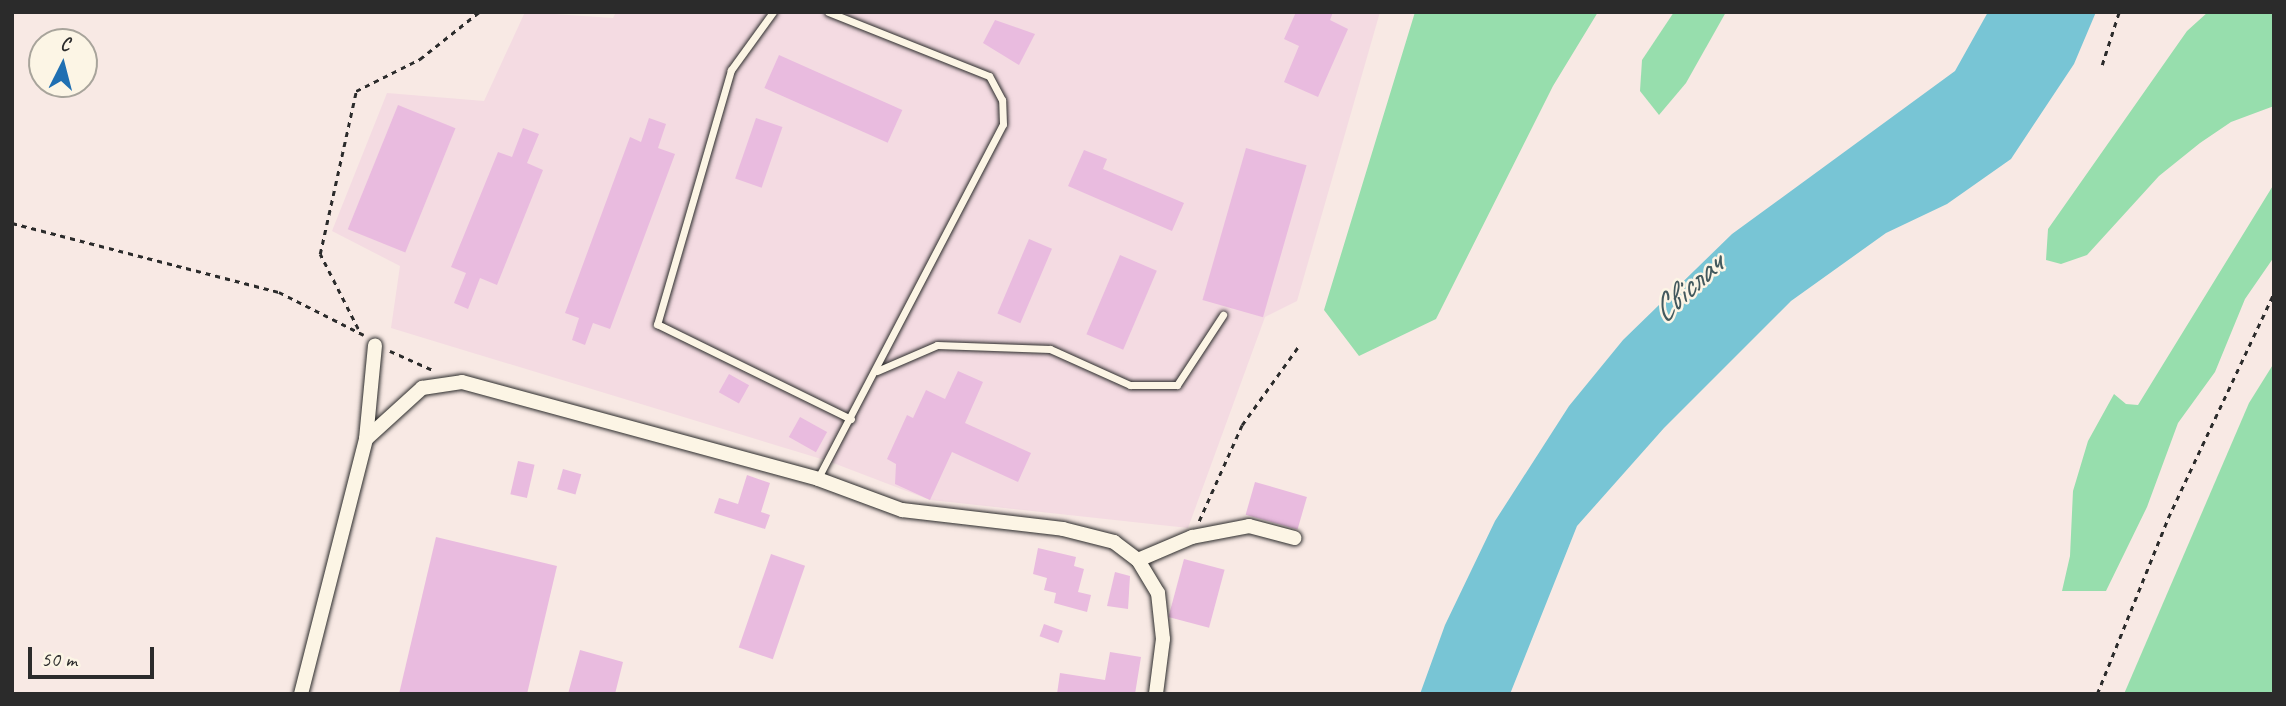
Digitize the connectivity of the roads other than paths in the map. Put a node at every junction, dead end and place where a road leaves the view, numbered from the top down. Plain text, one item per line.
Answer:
1 (773, 12) edge
2 (828, 12) edge
3 (1223, 315) dead end
4 (375, 345) road end
5 (876, 371) junction
6 (851, 419) junction
7 (366, 439) junction
8 (818, 479) junction
9 (1294, 538) dead end
10 (1138, 560) junction
11 (301, 694) edge
12 (1156, 694) edge

1 - 6 lane
2 - 5 lane
3 - 5 lane
4 - 7 street
5 - 6 lane
6 - 8 lane
7 - 8 street
7 - 11 street
8 - 10 street
9 - 10 street
10 - 12 street

